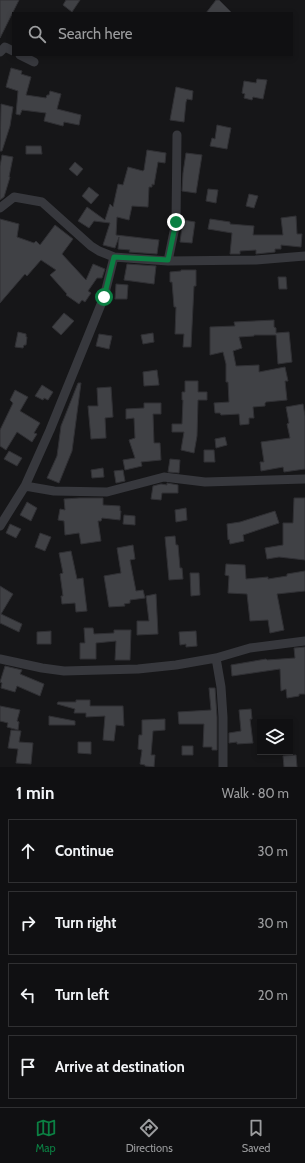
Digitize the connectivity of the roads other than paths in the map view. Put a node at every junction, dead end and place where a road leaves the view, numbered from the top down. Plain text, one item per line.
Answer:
1 (12, 50) edge
2 (0, 52) edge
3 (22, 56) edge
4 (34, 62) dead end
5 (177, 135) dead end
6 (0, 208) edge
7 (305, 256) edge
8 (114, 257) junction
9 (168, 260) junction
10 (305, 479) edge
11 (24, 486) junction
12 (0, 526) edge
13 (305, 641) edge
14 (0, 658) edge
15 (216, 658) junction
16 (222, 767) edge

1 - 2 street
3 - 4 street
5 - 9 street
6 - 8 street
7 - 9 street
8 - 9 street
8 - 11 street
10 - 11 street
11 - 12 street
13 - 15 street
14 - 15 street
15 - 16 street

